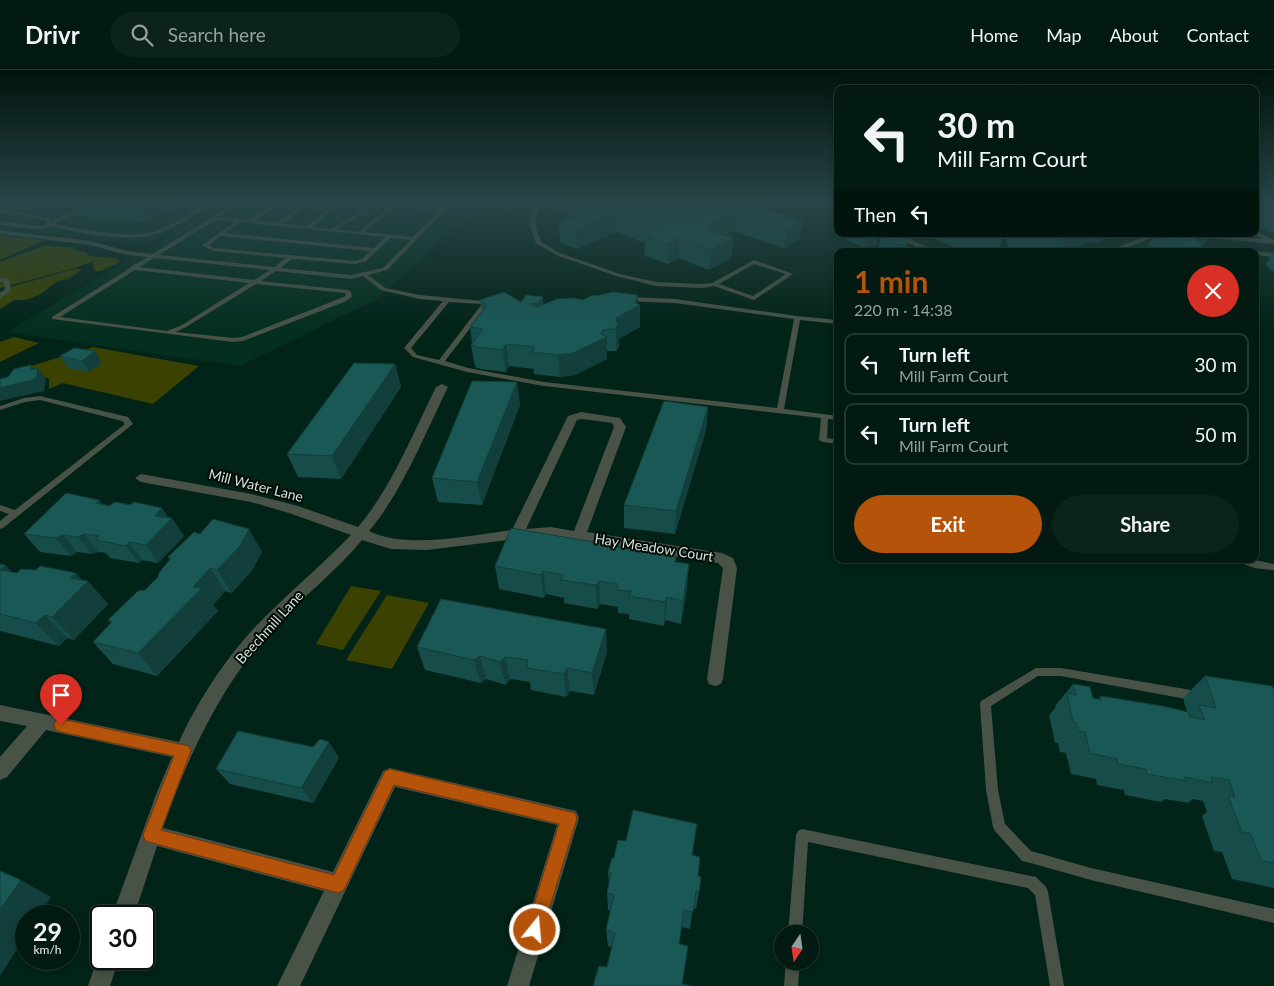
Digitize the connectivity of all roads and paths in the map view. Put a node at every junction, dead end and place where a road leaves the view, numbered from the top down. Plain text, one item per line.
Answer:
1 (96, 245) edge
2 (170, 245) edge
3 (205, 245) edge
4 (324, 245) edge
5 (381, 245) edge
6 (409, 245) edge
7 (542, 245) edge
8 (375, 250) junction
9 (1259, 253) edge
10 (1274, 255) edge
11 (152, 256) junction
12 (291, 257) junction
13 (132, 268) junction
14 (274, 270) junction
15 (365, 275) junction
16 (0, 280) edge
17 (256, 282) junction
18 (714, 284) junction
19 (680, 285) junction
20 (0, 296) edge
21 (615, 299) edge
22 (446, 300) junction
23 (675, 301) junction
24 (486, 303) junction
25 (495, 303) edge
26 (797, 318) junction
27 (834, 322) edge
28 (168, 333) junction
29 (441, 362) junction
30 (442, 387) dead end
31 (0, 408) edge
32 (780, 411) junction
33 (825, 416) junction
34 (834, 417) edge
35 (834, 441) edge
36 (141, 478) dead end
37 (0, 508) edge
38 (16, 513) junction
39 (0, 526) edge
40 (361, 533) junction
41 (517, 534) junction
42 (579, 535) junction
43 (1251, 563) edge
44 (1274, 567) edge
45 (715, 679) dead end
46 (1208, 698) edge
47 (0, 713) edge
48 (43, 721) junction
49 (184, 751) junction
50 (0, 771) edge
51 (151, 835) junction
52 (338, 884) junction
53 (127, 905) edge
54 (1274, 916) edge
55 (796, 925) edge
56 (104, 970) edge
57 (792, 970) edge
58 (99, 986) edge
59 (288, 986) edge
60 (518, 986) edge
61 (791, 986) edge
62 (1056, 986) edge

1 - 11 lane
2 - 11 lane
3 - 12 lane
4 - 8 lane
5 - 8 lane
6 - 15 lane
7 - 19 lane
8 - 12 lane
9 - 10 lane
11 - 13 lane
11 - 14 lane
12 - 14 lane
13 - 17 lane
13 - 28 lane
14 - 15 lane
14 - 17 lane
15 - 22 lane
16 - 20 lane
17 - 28 lane
17 - 28 lane
18 - 18 lane
18 - 19 lane
19 - 23 lane
21 - 23 lane
22 - 24 lane
22 - 29 lane
23 - 26 lane
24 - 25 lane
24 - 29 lane
26 - 27 lane
26 - 32 lane
29 - 32 lane
30 - 40 street, Beechmill Lane
31 - 38 lane
32 - 33 lane
33 - 34 lane
33 - 35 lane
36 - 40 street, Mill Water Lane
37 - 38 lane
38 - 39 lane
40 - 41 street, Hay Meadow Court
40 - 49 street, Beechmill Lane
41 - 42 street, Hay Meadow Court
41 - 42 street, Hay Meadow Court
42 - 45 street, Hay Meadow Court
43 - 44 lane
46 - 54 lane
47 - 48 street
48 - 49 street
48 - 50 street
49 - 51 street, Beechmill Lane
51 - 52 street
51 - 53 street, Beechmill Lane
52 - 59 street
52 - 60 street
55 - 62 lane
56 - 58 street
57 - 61 lane

